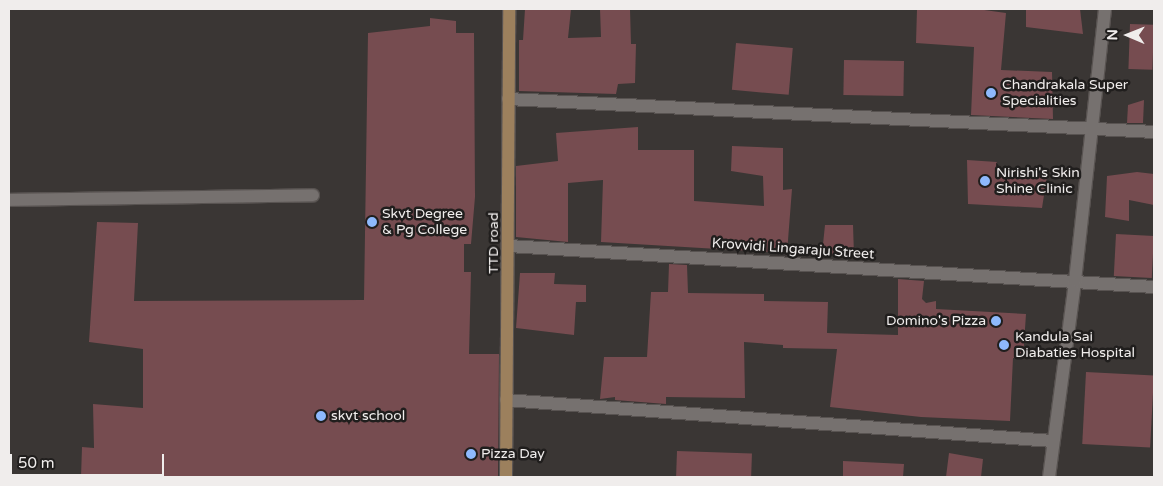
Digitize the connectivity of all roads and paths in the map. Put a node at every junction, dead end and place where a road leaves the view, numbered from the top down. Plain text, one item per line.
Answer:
1 (508, 9) edge
2 (1105, 9) edge
3 (508, 99) junction
4 (1092, 127) junction
5 (1154, 132) edge
6 (313, 195) dead end
7 (9, 200) edge
8 (509, 246) junction
9 (1075, 281) junction
10 (1154, 287) edge
11 (506, 400) junction
12 (1054, 440) junction
13 (506, 477) edge
14 (1049, 477) edge

1 - 3 street, TTD road
2 - 4 street
3 - 4 street
3 - 8 street, TTD road
4 - 5 street
4 - 9 street
6 - 7 street
8 - 9 street, Krovvidi Lingaraju Street
8 - 11 street, TTD road
9 - 10 street, Krovvidi Lingaraju Street
9 - 12 street
11 - 12 street
11 - 13 street, TTD road
12 - 14 street

